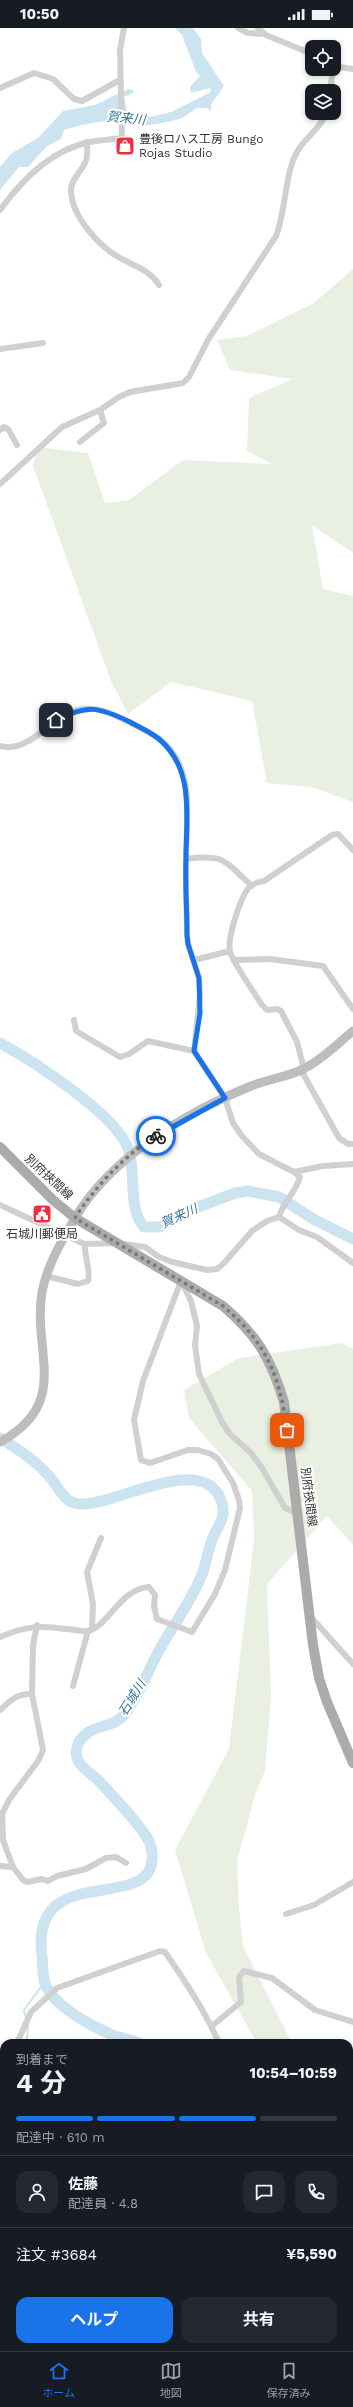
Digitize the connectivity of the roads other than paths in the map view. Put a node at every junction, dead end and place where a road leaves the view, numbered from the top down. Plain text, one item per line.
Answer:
1 (124, 28) edge
2 (238, 28) edge
3 (258, 28) edge
4 (264, 34) junction
5 (305, 51) edge
6 (341, 67) edge
7 (353, 69) edge
8 (120, 80) junction
9 (0, 88) edge
10 (322, 120) edge
11 (87, 142) junction
12 (0, 210) edge
13 (159, 284) dead end
14 (42, 343) dead end
15 (0, 349) edge
16 (100, 410) junction
17 (0, 430) edge
18 (80, 442) dead end
19 (17, 445) dead end
20 (0, 484) edge
21 (0, 746) edge
22 (353, 850) edge
23 (186, 859) junction
24 (252, 886) junction
25 (230, 951) junction
26 (194, 960) junction
27 (234, 960) junction
28 (353, 1009) edge
29 (74, 1020) dead end
30 (353, 1031) edge
31 (194, 1051) junction
32 (302, 1069) junction
33 (225, 1098) junction
34 (353, 1144) edge
35 (0, 1147) edge
36 (353, 1164) edge
37 (294, 1172) junction
38 (0, 1205) edge
39 (279, 1217) junction
40 (75, 1218) junction
41 (65, 1236) junction
42 (116, 1243) junction
43 (85, 1244) junction
44 (353, 1263) edge
45 (46, 1276) junction
46 (181, 1281) junction
47 (0, 1442) edge
48 (299, 1514) junction
49 (101, 1538) dead end
50 (310, 1616) junction
51 (38, 1625) junction
52 (90, 1630) junction
53 (0, 1637) edge
54 (353, 1664) edge
55 (73, 1686) dead end
56 (32, 1694) junction
57 (0, 1710) edge
58 (353, 1763) edge
59 (126, 1863) dead end
60 (0, 1866) edge
61 (13, 1867) junction
62 (353, 1882) edge
63 (286, 1914) dead end
64 (353, 2022) edge
65 (212, 2026) junction
66 (19, 2039) edge
67 (217, 2039) edge

1 - 8 street
2 - 4 street
3 - 4 street
4 - 5 street
6 - 7 street
8 - 9 street
8 - 11 street
10 - 16 street
11 - 12 street
11 - 13 street
14 - 15 street
16 - 18 street
16 - 20 street
17 - 19 street
21 - 23 street
22 - 24 street
23 - 24 street
23 - 26 street
24 - 25 street
25 - 26 street
25 - 27 street
26 - 31 street
27 - 28 street
27 - 32 street
29 - 31 street
30 - 32 street
31 - 33 street
32 - 33 street
32 - 34 street
33 - 37 street
33 - 40 street
35 - 40 main road, 別府挾間線
36 - 37 street
37 - 39 street
38 - 41 street
39 - 42 street
39 - 44 street
40 - 41 street
40 - 42 main road, 別府挾間線
41 - 43 street
41 - 45 street
42 - 43 street
42 - 46 main road, 別府挾間線
43 - 45 street
45 - 47 street
46 - 48 street
46 - 48 main road, 別府挾間線
46 - 52 street
48 - 50 main road, 別府挾間線
49 - 52 street
50 - 54 street
50 - 58 main road, 別府挾間線
51 - 52 street
51 - 53 street
51 - 56 street
52 - 55 street
56 - 57 street
56 - 61 street
59 - 61 street
60 - 61 street
62 - 63 street
64 - 65 street
65 - 66 street
65 - 67 street

